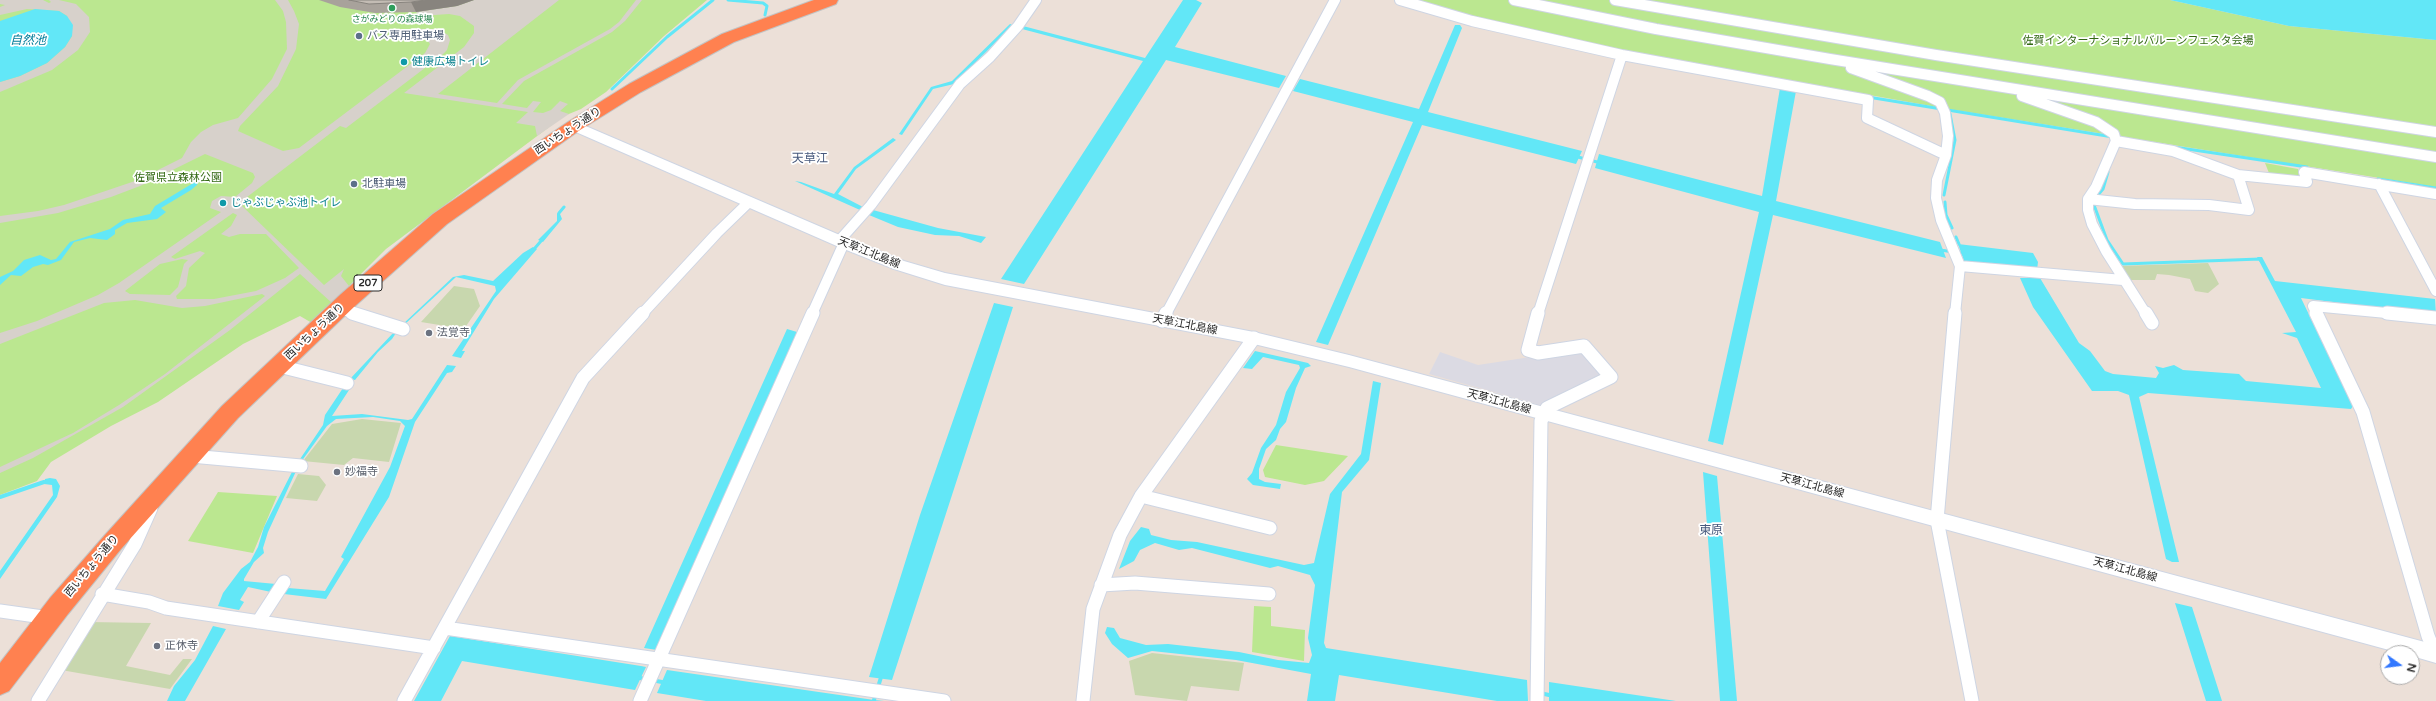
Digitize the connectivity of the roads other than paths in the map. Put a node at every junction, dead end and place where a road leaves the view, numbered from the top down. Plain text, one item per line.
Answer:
1 (1036, 0) edge
2 (1335, 0) edge
3 (1400, 0) edge
4 (1514, 0) edge
5 (1615, 0) edge
6 (823, 1) edge
7 (1622, 55) junction
8 (1830, 59) junction
9 (1995, 86) junction
10 (574, 126) junction
11 (2436, 132) edge
12 (2115, 138) junction
13 (1946, 155) junction
14 (2436, 157) edge
15 (2238, 175) junction
16 (2379, 184) junction
17 (2436, 194) edge
18 (2088, 199) junction
19 (749, 202) junction
20 (842, 242) junction
21 (1956, 256) junction
22 (2123, 280) junction
23 (2436, 291) edge
24 (339, 309) junction
25 (2436, 318) edge
26 (1162, 321) junction
27 (2152, 323) dead end
28 (400, 328) dead end
29 (1254, 338) junction
30 (279, 366) junction
31 (347, 383) dead end
32 (1544, 414) junction
33 (191, 456) junction
34 (297, 466) dead end
35 (160, 489) junction
36 (1141, 496) junction
37 (1937, 520) junction
38 (1270, 528) dead end
39 (284, 582) dead end
40 (1101, 585) junction
41 (102, 594) junction
42 (1269, 594) dead end
43 (0, 611) edge
44 (50, 618) junction
45 (258, 622) junction
46 (445, 628) junction
47 (434, 648) junction
48 (2436, 654) edge
49 (658, 660) junction
50 (0, 684) edge
51 (1538, 695) edge
52 (38, 701) edge
53 (404, 701) edge
54 (640, 701) edge
55 (944, 701) edge
56 (1083, 701) edge
57 (1972, 701) edge

1 - 20 street
2 - 26 street
3 - 7 street
4 - 8 street
5 - 11 street
6 - 10 highway, 西いちょう通り / 207
7 - 13 street
7 - 32 street
8 - 9 street
8 - 13 street
9 - 12 street
9 - 14 street
10 - 19 street, 天草江北島線
10 - 24 highway, 西いちょう通り / 207
12 - 15 street
12 - 18 street
13 - 21 street
15 - 16 street
15 - 18 street
16 - 17 street
16 - 23 street
18 - 22 street
19 - 20 street, 天草江北島線
19 - 46 street
20 - 26 street, 天草江北島線
20 - 49 street
21 - 22 street
21 - 37 street
22 - 27 street
24 - 28 street
24 - 30 highway, 西いちょう通り / 207
25 - 48 street
26 - 29 street, 天草江北島線
29 - 32 street, 天草江北島線
29 - 36 street
30 - 31 street
30 - 33 highway, 西いちょう通り / 207
32 - 37 street, 天草江北島線
32 - 51 street
33 - 34 street
33 - 35 highway, 西いちょう通り / 207
35 - 41 street
35 - 44 highway, 西いちょう通り / 207
36 - 38 street
36 - 40 street
37 - 48 street, 天草江北島線
37 - 57 street
39 - 45 street
40 - 42 street
40 - 56 street
41 - 45 street
41 - 52 street
43 - 44 street
44 - 50 highway, 西いちょう通り / 207
45 - 47 street
46 - 47 street
46 - 49 street
47 - 53 street
49 - 54 street
49 - 55 street

